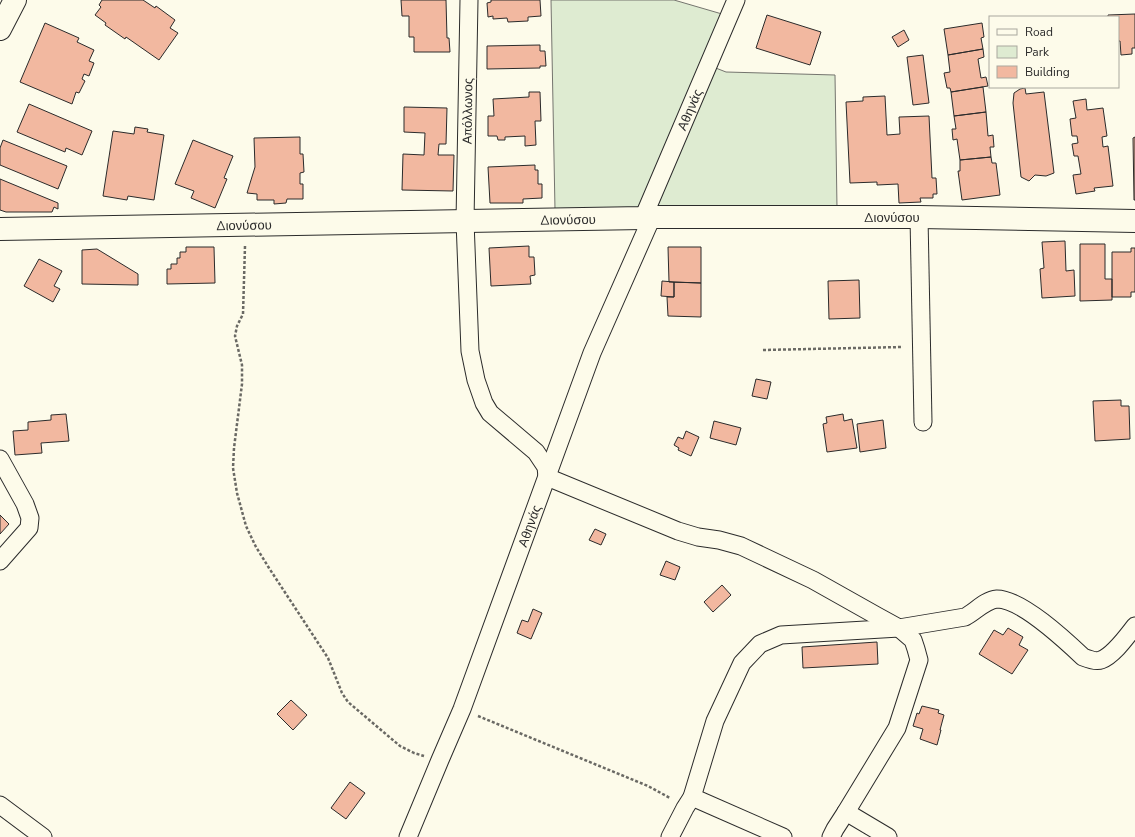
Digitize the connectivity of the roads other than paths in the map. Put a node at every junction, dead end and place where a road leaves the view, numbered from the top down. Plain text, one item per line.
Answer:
1 (14, 0) edge
2 (469, 0) edge
3 (733, 0) edge
4 (0, 29) edge
5 (648, 217) junction
6 (918, 217) junction
7 (465, 221) junction
8 (1135, 221) edge
9 (0, 229) edge
10 (923, 422) dead end
11 (0, 459) edge
12 (547, 477) junction
13 (0, 561) edge
14 (1135, 626) edge
15 (899, 628) junction
16 (688, 802) junction
17 (0, 805) edge
18 (846, 812) junction
19 (43, 837) edge
20 (408, 837) edge
21 (670, 837) edge
22 (783, 837) edge
23 (831, 837) edge
24 (888, 837) edge

1 - 4 street
2 - 7 street, Απόλλωνος
3 - 5 street, Αθηνάς
5 - 6 street, Διονύσου
5 - 7 street, Διονύσου
5 - 12 street, Αθηνάς
6 - 8 street, Διονύσου
6 - 10 street
7 - 9 street, Διονύσου
7 - 12 street, Απόλλωνος
11 - 13 street
12 - 15 street
12 - 20 street, Αθηνάς
14 - 15 street
15 - 16 street
15 - 18 street
16 - 21 street
16 - 22 street
17 - 19 street
18 - 23 street
18 - 24 street

